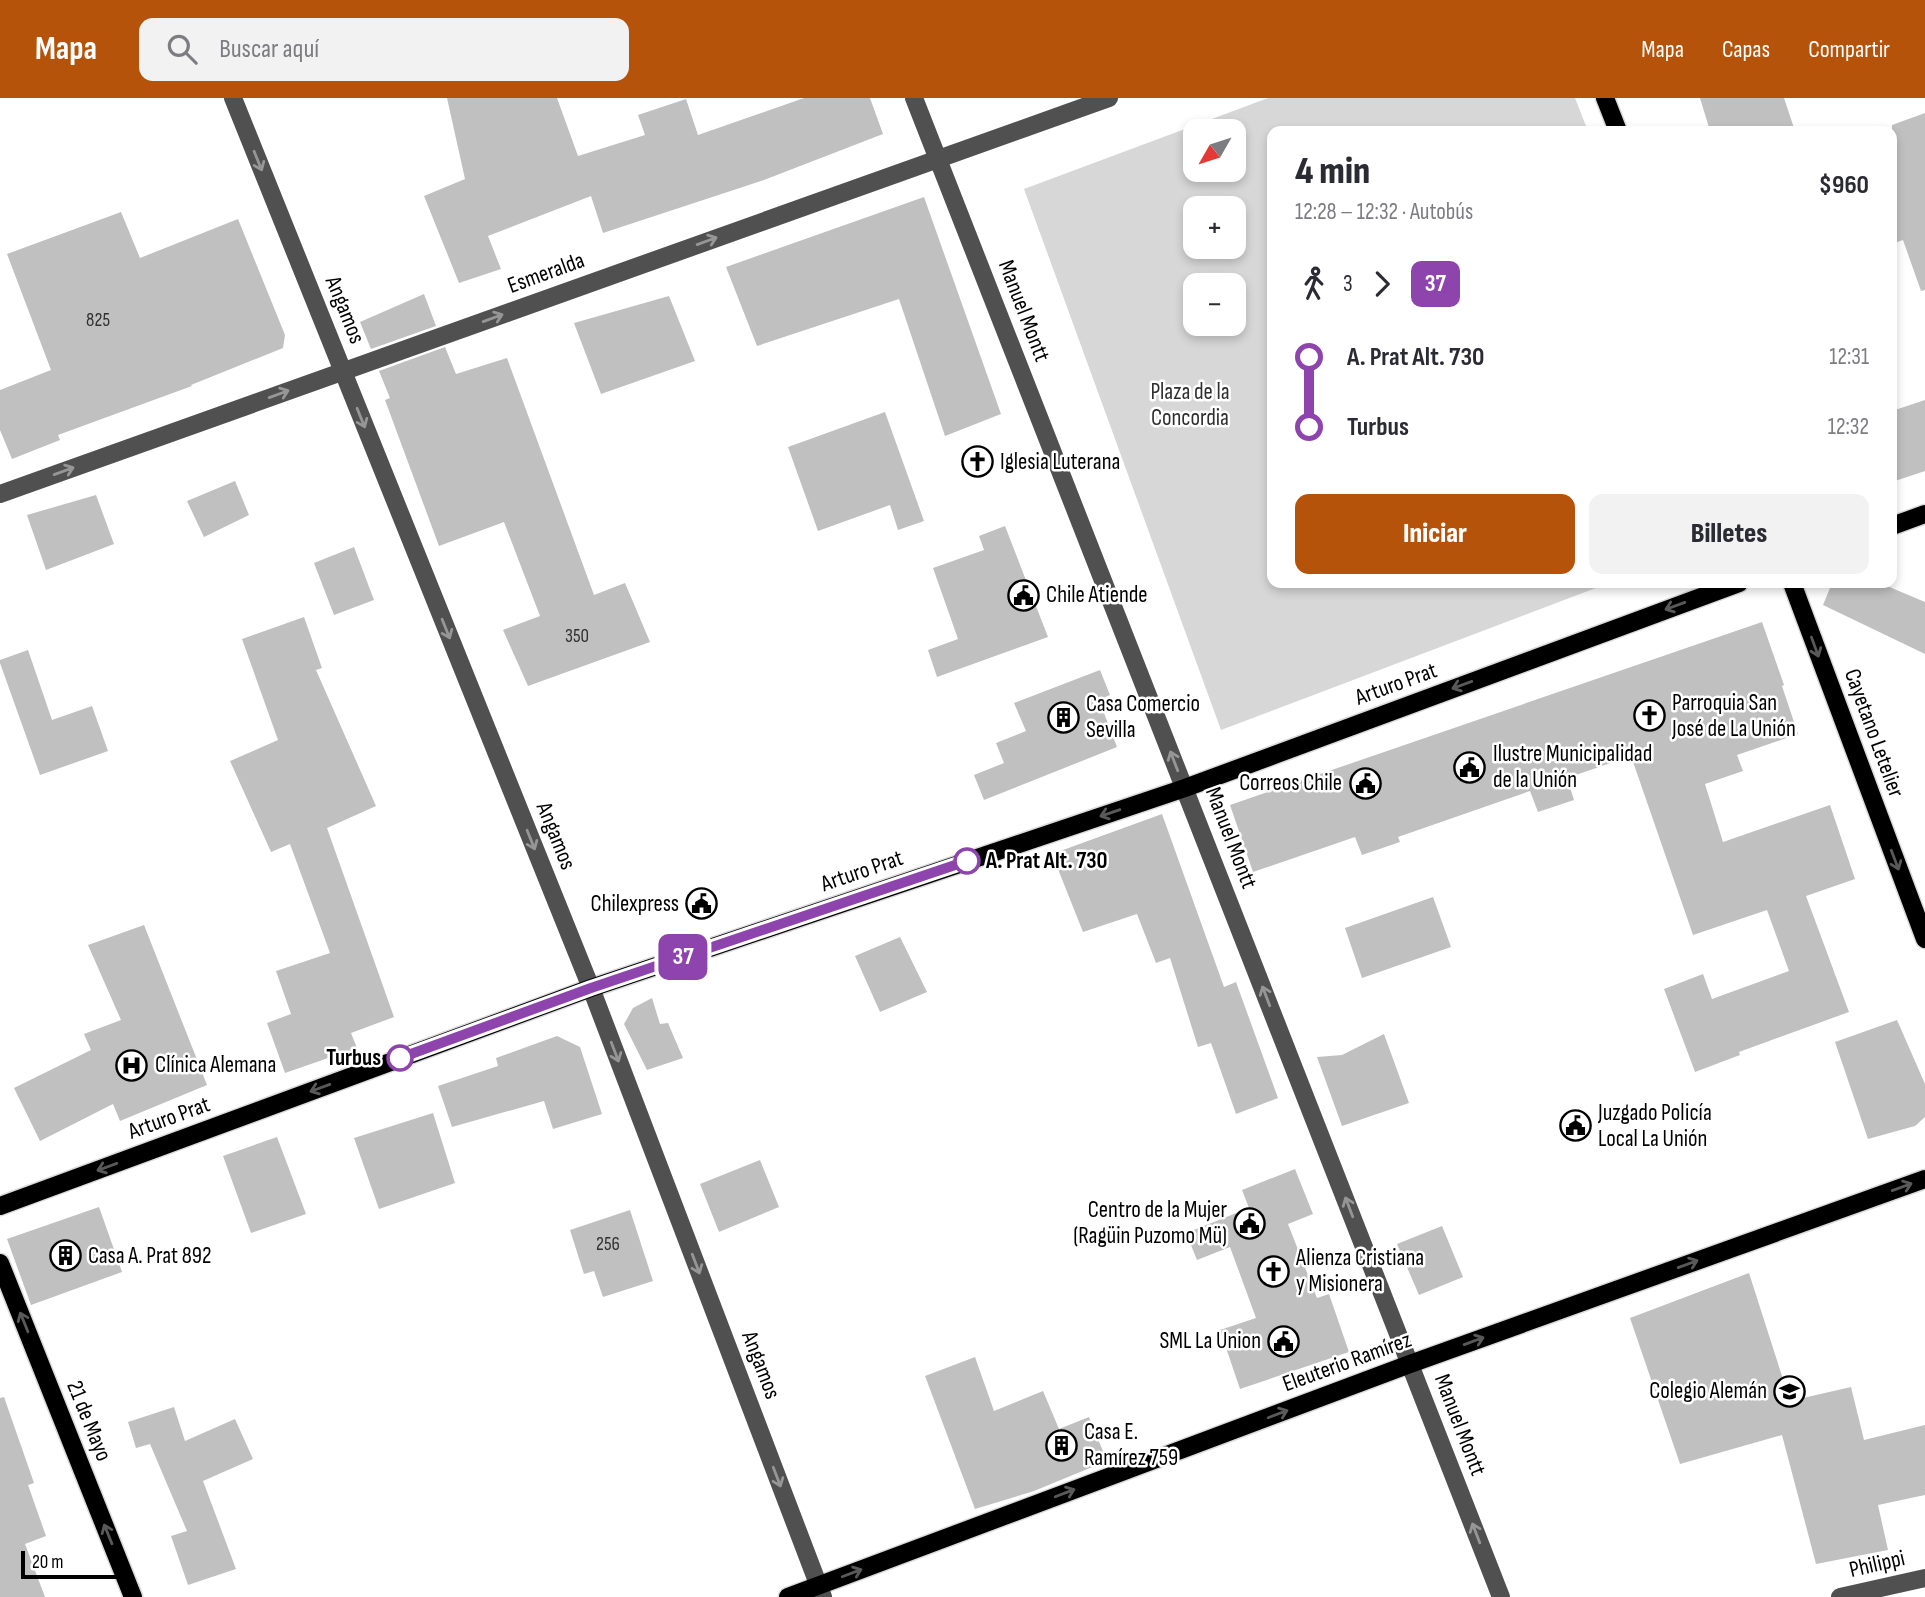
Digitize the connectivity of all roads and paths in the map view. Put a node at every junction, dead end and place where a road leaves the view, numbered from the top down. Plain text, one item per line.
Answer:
1 (233, 98) edge
2 (914, 98) edge
3 (1110, 98) edge
4 (1605, 98) edge
5 (1616, 126) edge
6 (939, 159) junction
7 (343, 371) junction
8 (0, 494) edge
9 (1925, 514) edge
10 (1897, 524) edge
11 (1726, 588) edge
12 (1794, 588) edge
13 (1185, 788) junction
14 (1925, 939) edge
15 (591, 988) junction
16 (1925, 1179) edge
17 (0, 1206) edge
18 (0, 1263) edge
19 (1410, 1364) junction
20 (1925, 1578) edge
21 (821, 1591) edge
22 (133, 1597) edge
23 (788, 1597) edge
24 (1501, 1597) edge
25 (1840, 1597) edge

1 -> 7 street, Angamos
2 - 6 street, Manuel Montt
3 - 6 street, Esmeralda
4 - 5 main road
7 -> 6 street, Esmeralda
13 -> 6 street, Manuel Montt
8 -> 7 street, Esmeralda
7 -> 15 street, Angamos
9 - 10 main road
11 -> 13 main road, Arturo Prat
12 -> 14 main road, Cayetano Letelier
13 -> 15 main road, Arturo Prat
19 -> 13 street, Manuel Montt
15 -> 17 main road, Arturo Prat
15 -> 21 street, Angamos
19 -> 16 main road, Eleuterio Ramírez
22 -> 18 main road, 21 de Mayo
21 -> 19 main road, Eleuterio Ramírez
24 -> 19 street, Manuel Montt
20 - 25 street, Philippi
21 - 23 main road, Eleuterio Ramírez

